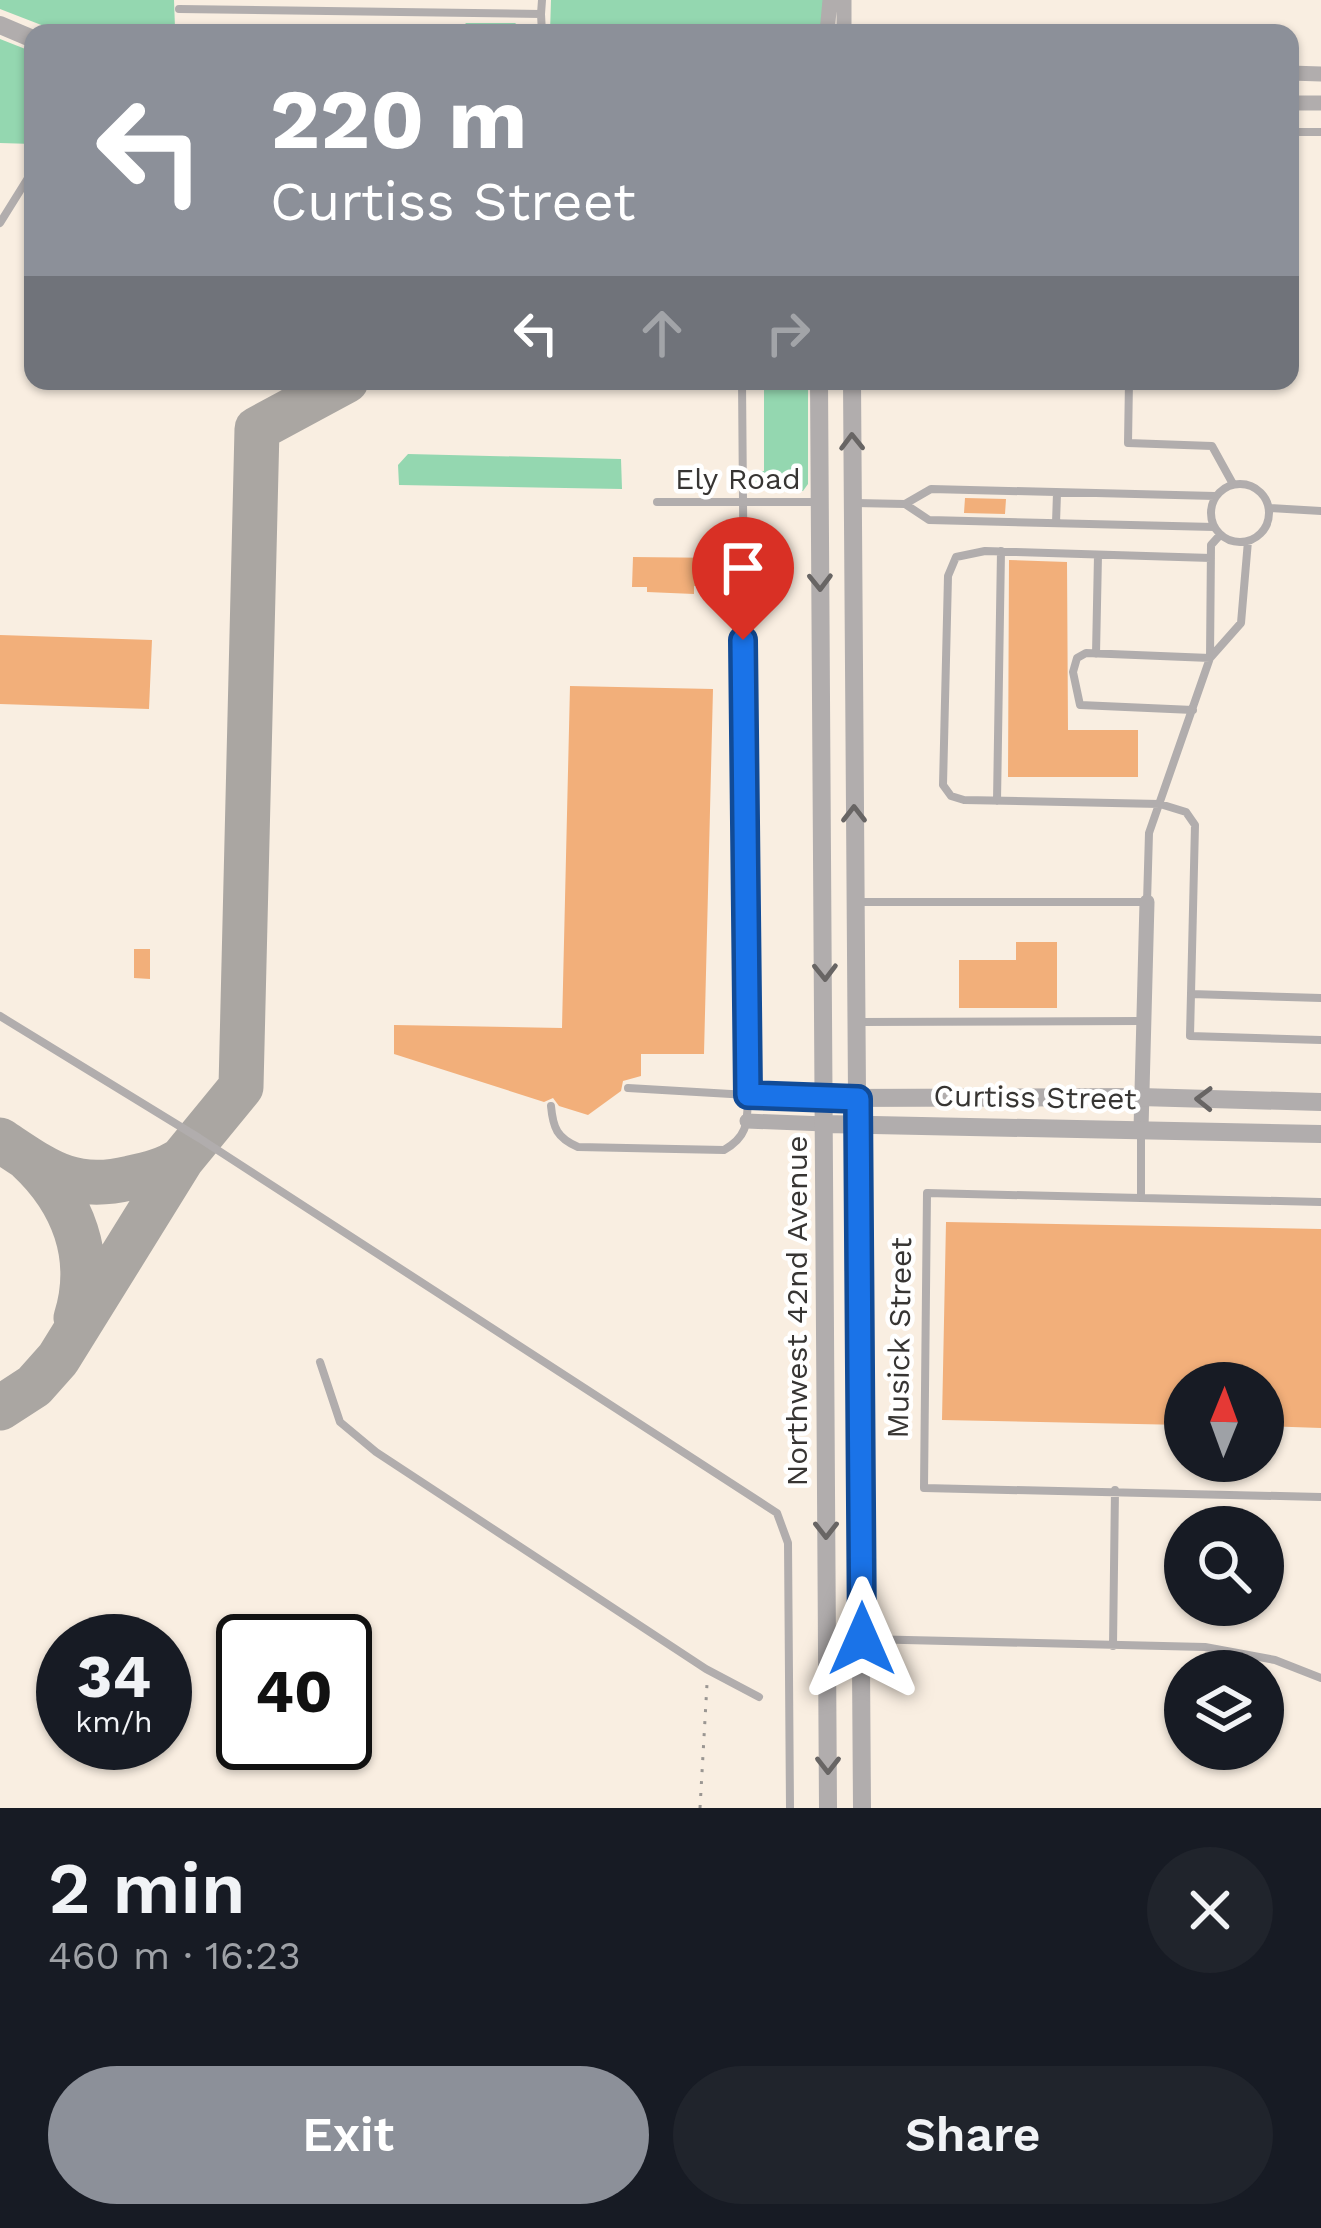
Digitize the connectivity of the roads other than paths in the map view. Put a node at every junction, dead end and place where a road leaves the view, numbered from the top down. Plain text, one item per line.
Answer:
1 (542, 0) edge
2 (179, 9) dead end
3 (542, 14) junction
4 (542, 24) edge
5 (24, 184) edge
6 (0, 223) edge
7 (742, 390) edge
8 (819, 390) edge
9 (852, 390) edge
10 (1130, 390) edge
11 (1233, 484) junction
12 (1057, 493) junction
13 (1216, 496) junction
14 (657, 502) dead end
15 (742, 502) junction
16 (819, 502) junction
17 (853, 503) junction
18 (905, 504) junction
19 (1269, 508) junction
20 (1321, 511) edge
21 (1056, 523) junction
22 (1217, 531) junction
23 (1248, 542) junction
24 (1000, 551) junction
25 (1098, 555) junction
26 (1211, 558) junction
27 (1096, 654) junction
28 (1210, 658) junction
29 (1192, 710) junction
30 (997, 800) junction
31 (1160, 804) junction
32 (854, 902) junction
33 (1147, 902) junction
34 (1191, 994) junction
35 (1321, 998) edge
36 (0, 1016) edge
37 (858, 1022) junction
38 (1142, 1022) junction
39 (1321, 1040) edge
40 (628, 1088) dead end
41 (748, 1095) junction
42 (1140, 1097) junction
43 (826, 1098) junction
44 (858, 1099) junction
45 (1321, 1102) edge
46 (551, 1106) dead end
47 (747, 1121) junction
48 (825, 1124) junction
49 (859, 1124) junction
50 (1141, 1129) junction
51 (1321, 1134) edge
52 (1141, 1198) junction
53 (1321, 1202) edge
54 (320, 1362) dead end
55 (1115, 1490) junction
56 (1321, 1497) edge
57 (827, 1639) junction
58 (862, 1639) junction
59 (1113, 1646) junction
60 (1321, 1678) edge
61 (759, 1697) dead end
62 (790, 1808) edge
63 (828, 1808) edge
64 (862, 1808) edge

1 - 3 lane
2 - 3 lane
3 - 4 lane
5 - 6 lane
7 - 15 lane
8 - 16 street, Northwest 42nd Avenue
17 -> 9 street, Northwest 42nd Avenue
10 - 11 lane
11 - 13 lane
11 - 19 lane
12 - 13 lane
12 - 18 lane
12 - 21 lane
13 - 22 lane
14 - 15 lane, Ely Road
15 - 16 lane, Ely Road
15 - 41 lane
16 - 17 street
16 -> 43 street, Northwest 42nd Avenue
17 - 18 lane
32 -> 17 street, Northwest 42nd Avenue
18 - 21 lane
19 - 20 lane
19 - 23 lane
21 - 22 lane
22 - 23 lane
22 - 26 lane
23 - 28 lane
24 - 25 lane
24 - 30 lane
24 - 30 lane
25 - 26 lane
25 - 27 lane
26 - 28 lane
27 - 28 lane
27 - 29 lane
28 - 29 lane
29 - 31 lane
30 - 31 lane
31 - 33 lane
31 - 34 lane
32 - 33 lane
32 - 37 street, Northwest 42nd Avenue
33 - 38 street
34 - 35 lane
34 - 39 lane
36 - 62 lane
37 - 38 lane
37 - 44 street, Northwest 42nd Avenue
38 - 42 street
40 - 41 lane
41 - 43 street, Curtiss Street
41 - 47 lane
42 - 44 street, Curtiss Street
45 -> 42 street, Curtiss Street
42 - 50 street
43 - 44 street, Curtiss Street
43 - 48 street, Northwest 42nd Avenue
44 - 49 street, Northwest 42nd Avenue
46 - 47 lane
47 - 48 street, Curtiss Street
48 - 49 street, Curtiss Street
48 -> 57 street, Northwest 42nd Avenue
49 - 50 street, Curtiss Street
49 - 58 street, Northwest 42nd Avenue
50 - 51 street, Curtiss Street
50 - 52 lane
52 - 53 lane
52 - 55 lane, Musick Street
54 - 61 lane
55 - 56 lane
55 - 59 lane
57 - 58 street
57 -> 63 street, Northwest 42nd Avenue
58 - 59 lane
58 - 64 street, Northwest 42nd Avenue
59 - 60 lane

